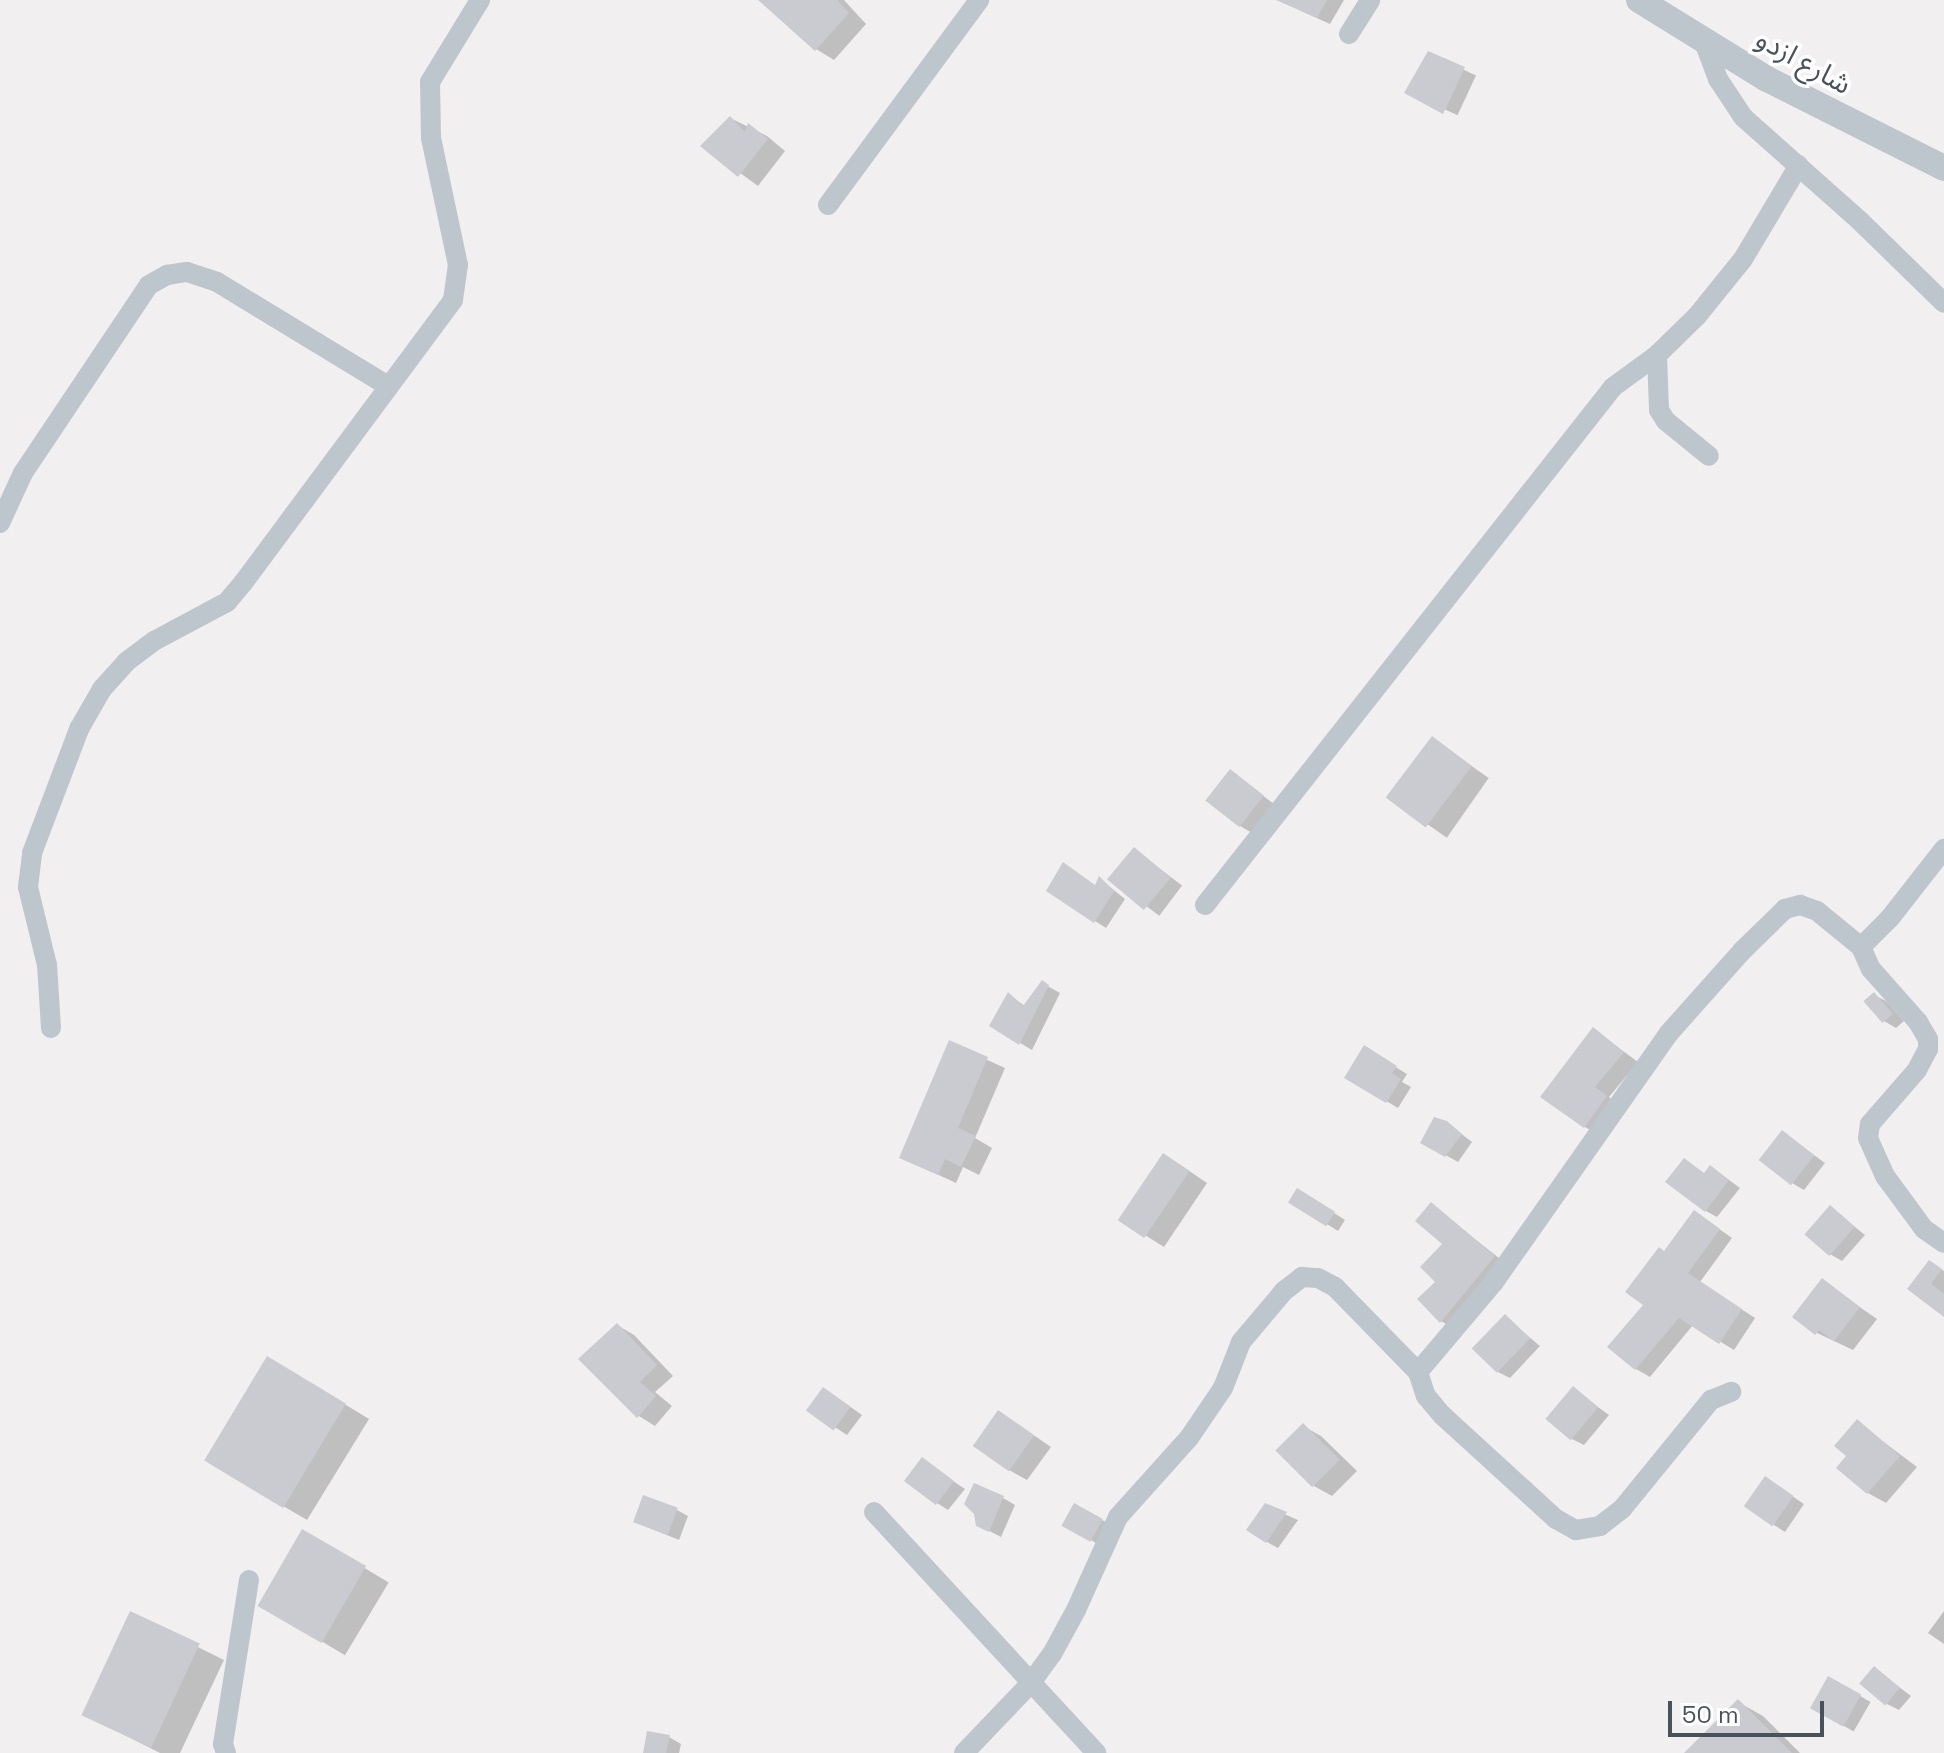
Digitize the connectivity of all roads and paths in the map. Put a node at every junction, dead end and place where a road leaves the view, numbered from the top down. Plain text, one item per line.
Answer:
1 (480, 0) edge
2 (979, 0) edge
3 (1370, 0) edge
4 (1639, 0) edge
5 (1349, 34) dead end
6 (1703, 39) junction
7 (1799, 165) junction
8 (1944, 168) edge
9 (828, 205) dead end
10 (1944, 303) edge
11 (1657, 355) junction
12 (388, 386) junction
13 (1709, 456) dead end
14 (0, 523) edge
15 (1944, 849) edge
16 (1205, 905) dead end
17 (1861, 947) junction
18 (51, 1028) dead end
19 (1944, 1243) edge
20 (1418, 1372) junction
21 (1731, 1392) dead end
22 (874, 1512) dead end
23 (249, 1580) dead end
24 (1030, 1684) junction
25 (226, 1753) edge
26 (964, 1753) edge
27 (1096, 1753) edge

1 - 12 street
2 - 9 street
3 - 5 street
4 - 6 street, شارع ازدو
6 - 7 street
6 - 8 street, شارع ازدو
7 - 10 street
7 - 11 street
11 - 13 street
11 - 16 street
12 - 14 street
12 - 18 street
15 - 17 street
17 - 19 street
17 - 20 street
20 - 21 street
20 - 24 street
22 - 24 street
23 - 25 street
24 - 26 street
24 - 27 street

